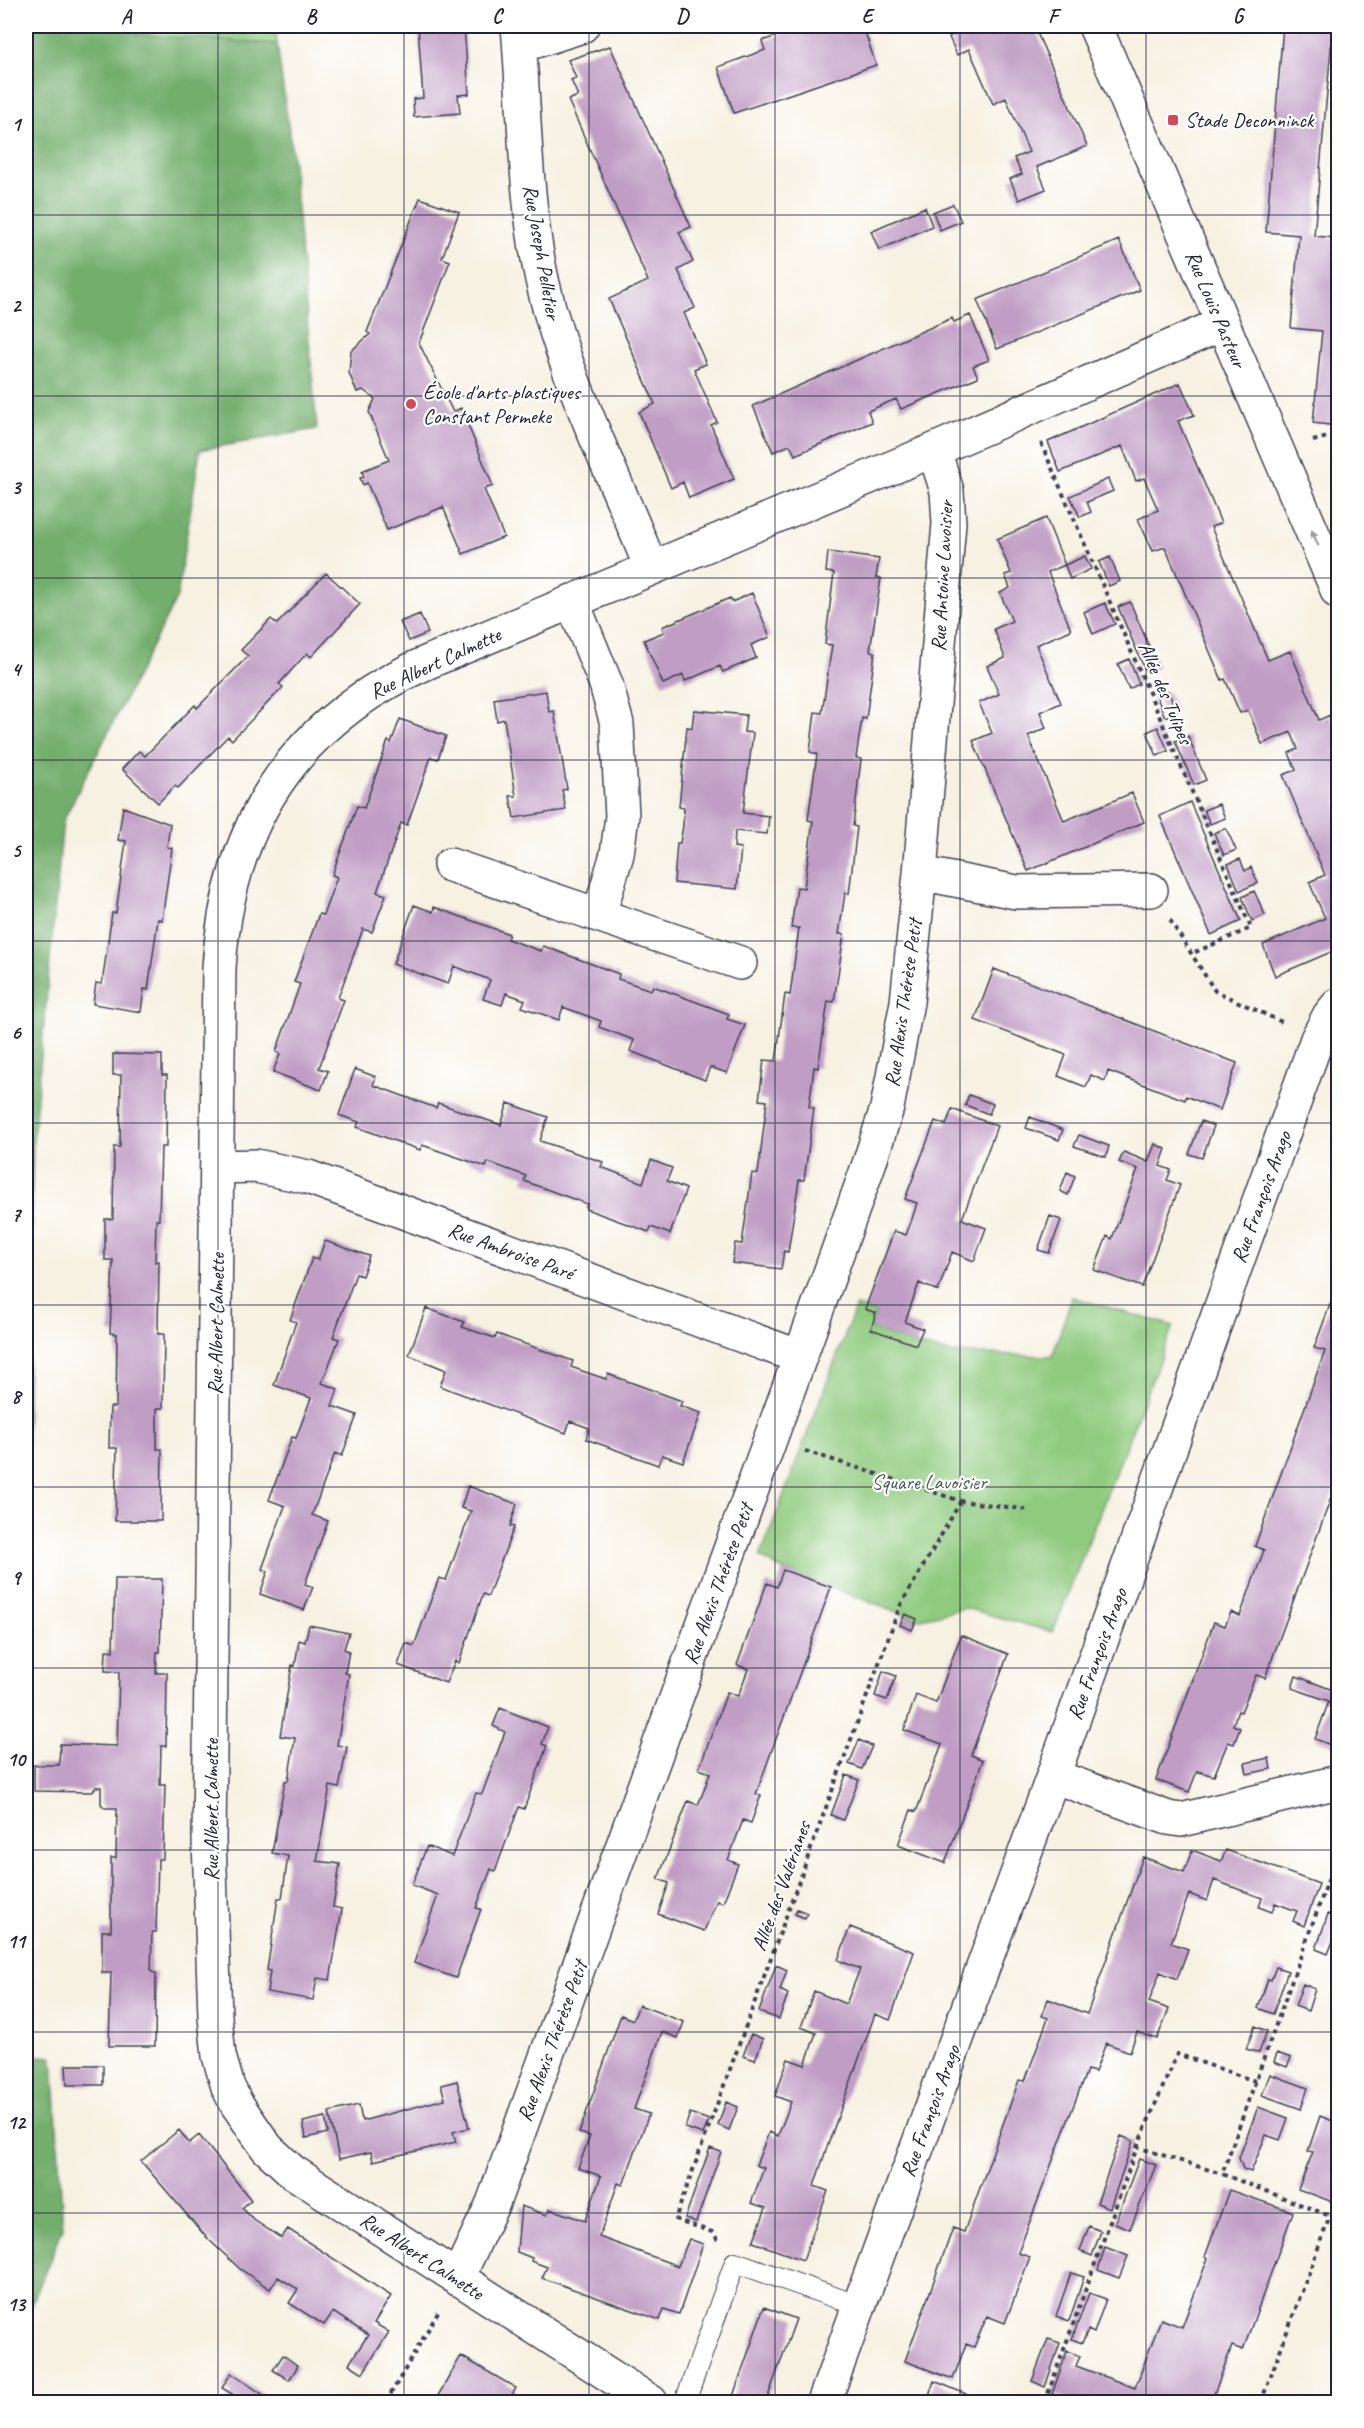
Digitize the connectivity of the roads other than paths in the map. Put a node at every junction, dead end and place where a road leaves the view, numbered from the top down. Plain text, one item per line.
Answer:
1 (582, 26) edge
2 (1102, 28) edge
3 (519, 36) edge
4 (1222, 324) junction
5 (934, 450) junction
6 (651, 568) junction
7 (1338, 592) edge
8 (572, 601) junction
9 (450, 865) dead end
10 (920, 873) junction
11 (1151, 890) road end
12 (599, 915) junction
13 (740, 963) dead end
14 (1338, 1005) edge
15 (218, 1167) junction
16 (800, 1357) junction
17 (1053, 1776) junction
18 (1338, 1782) edge
19 (457, 2279) junction
20 (859, 2306) junction
21 (651, 2403) edge
22 (685, 2403) edge
23 (824, 2403) edge

1 - 3 street
2 - 4 street, Rue Louis Pasteur
3 - 6 street, Rue Joseph Pelletier
4 - 5 street
7 -> 4 street, Rue Louis Pasteur
5 - 6 street, Rue Albert Calmette
5 - 10 street, Rue Antoine Lavoisier
6 - 8 street, Rue Albert Calmette
8 - 12 street
8 - 15 street, Rue Albert Calmette
9 - 12 street
10 - 11 street
10 - 16 street, Rue Alexis Thérèse Petit
12 - 13 street
14 - 17 street, Rue François Arago
15 - 16 street, Rue Ambroise Paré
15 - 19 street, Rue Albert Calmette
16 - 19 street, Rue Alexis Thérèse Petit
17 - 18 street
17 - 20 street, Rue François Arago
19 - 21 street, Rue Albert Calmette
20 - 22 lane
20 - 23 street, Rue François Arago

